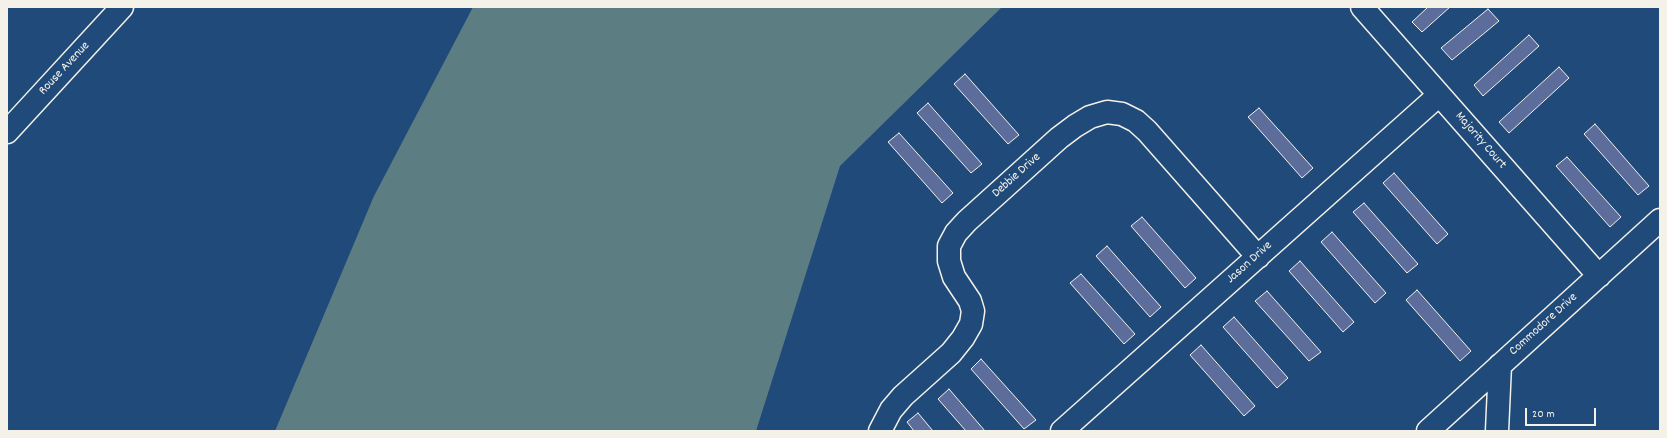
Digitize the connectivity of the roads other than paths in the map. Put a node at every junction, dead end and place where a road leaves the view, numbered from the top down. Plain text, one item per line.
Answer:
1 (122, 7) edge
2 (1362, 7) edge
3 (1440, 95) junction
4 (7, 132) edge
5 (1660, 220) edge
6 (1258, 257) junction
7 (1599, 276) junction
8 (1500, 365) junction
9 (880, 431) edge
10 (1062, 431) edge
11 (1428, 431) edge
12 (1497, 431) edge

1 - 4 street, Rouse Avenue
2 - 3 street, Majority Court
3 - 6 street, Jason Drive
3 - 7 street, Majority Court
5 - 7 street, Commodore Drive
6 - 9 street, Debbie Drive
6 - 10 street, Jason Drive
7 - 8 street, Commodore Drive
8 - 11 street, Commodore Drive
8 - 12 street

